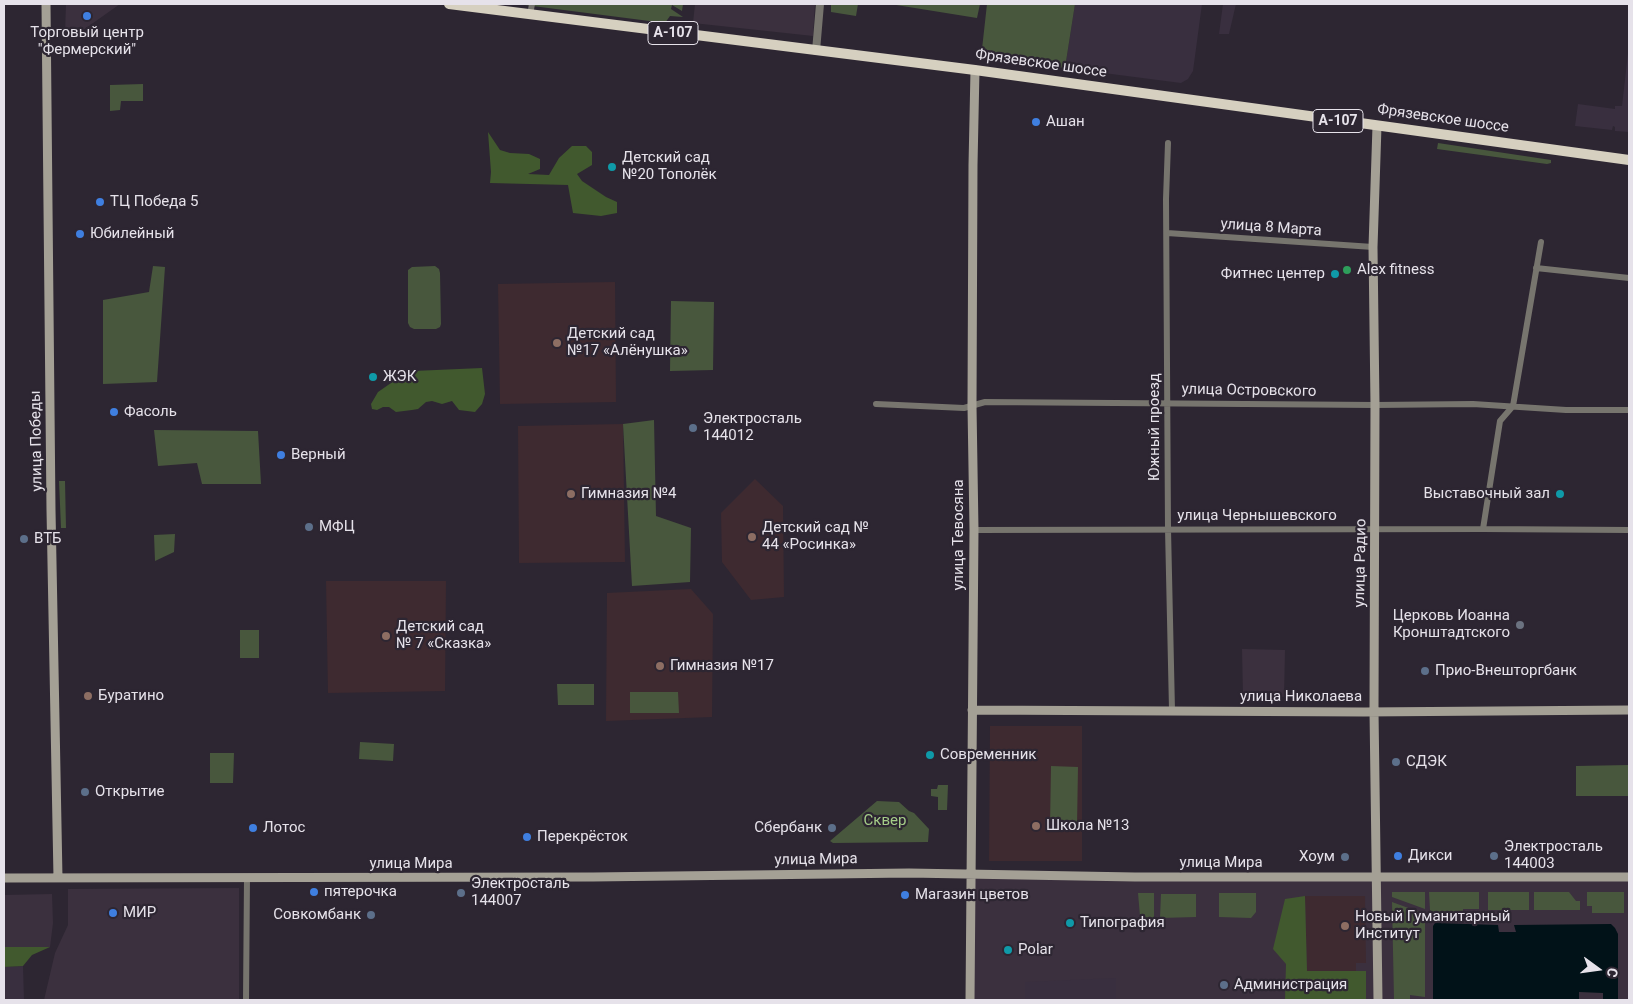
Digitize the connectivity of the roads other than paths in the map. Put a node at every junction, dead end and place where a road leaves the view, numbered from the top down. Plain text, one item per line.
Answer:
1 (46, 4) edge
2 (449, 4) edge
3 (532, 4) edge
4 (820, 4) edge
5 (530, 15) junction
6 (816, 51) junction
7 (975, 70) junction
8 (1377, 126) junction
9 (1168, 144) dead end
10 (1629, 160) edge
11 (1167, 233) junction
12 (1541, 242) dead end
13 (1373, 247) junction
14 (1536, 268) junction
15 (1629, 278) edge
16 (1168, 402) junction
17 (876, 404) dead end
18 (1375, 405) junction
19 (972, 406) junction
20 (1513, 406) junction
21 (1629, 410) edge
22 (1168, 529) junction
23 (1375, 529) junction
24 (1483, 529) junction
25 (974, 530) junction
26 (1629, 530) edge
27 (972, 710) junction
28 (1172, 710) junction
29 (1629, 710) edge
30 (1374, 711) junction
31 (970, 874) junction
32 (1375, 877) junction
33 (1629, 877) edge
34 (4, 878) edge
35 (58, 878) junction
36 (247, 878) junction
37 (246, 1000) edge
38 (970, 1000) edge
39 (1378, 1000) edge

1 - 35 main road, улица Победы
2 - 5 highway, Фрязевское шоссе / А-107
3 - 5 street
4 - 6 street
5 - 6 highway, Фрязевское шоссе / А-107
6 - 7 highway, Фрязевское шоссе / А-107
7 - 8 highway, Фрязевское шоссе / А-107
7 - 19 main road, улица Тевосяна
8 - 10 highway, Фрязевское шоссе / А-107
8 - 13 main road, улица Радио
9 - 11 street, Южный проезд
11 - 13 street, улица 8 Марта
11 - 16 street, Южный проезд
12 - 14 street
13 - 18 main road, улица Радио
14 - 15 street
14 - 20 street
16 - 18 street, улица Островского
16 - 19 street, улица Островского
16 - 22 street, Южный проезд
17 - 19 street
18 - 20 street, улица Островского
18 - 23 main road, улица Радио
19 - 25 main road, улица Тевосяна
20 - 21 street, улица Островского
20 - 24 street
22 - 23 street, улица Чернышевского
22 - 25 street, улица Чернышевского
22 - 28 street, Южный проезд
23 - 24 street, улица Чернышевского
23 - 30 main road, улица Радио
24 - 26 street, улица Чернышевского
25 - 27 main road, улица Тевосяна
27 - 28 main road, улица Николаева
27 - 31 main road, улица Тевосяна
28 - 30 main road, улица Николаева
29 - 30 main road, улица Николаева
30 - 32 main road, улица Радио
31 - 32 main road, улица Мира
31 - 36 main road, улица Мира
31 - 38 main road, улица Тевосяна
32 - 33 main road, улица Мира
32 - 39 main road, улица Радио
34 - 35 main road, улица Мира
35 - 36 main road, улица Мира
36 - 37 street

